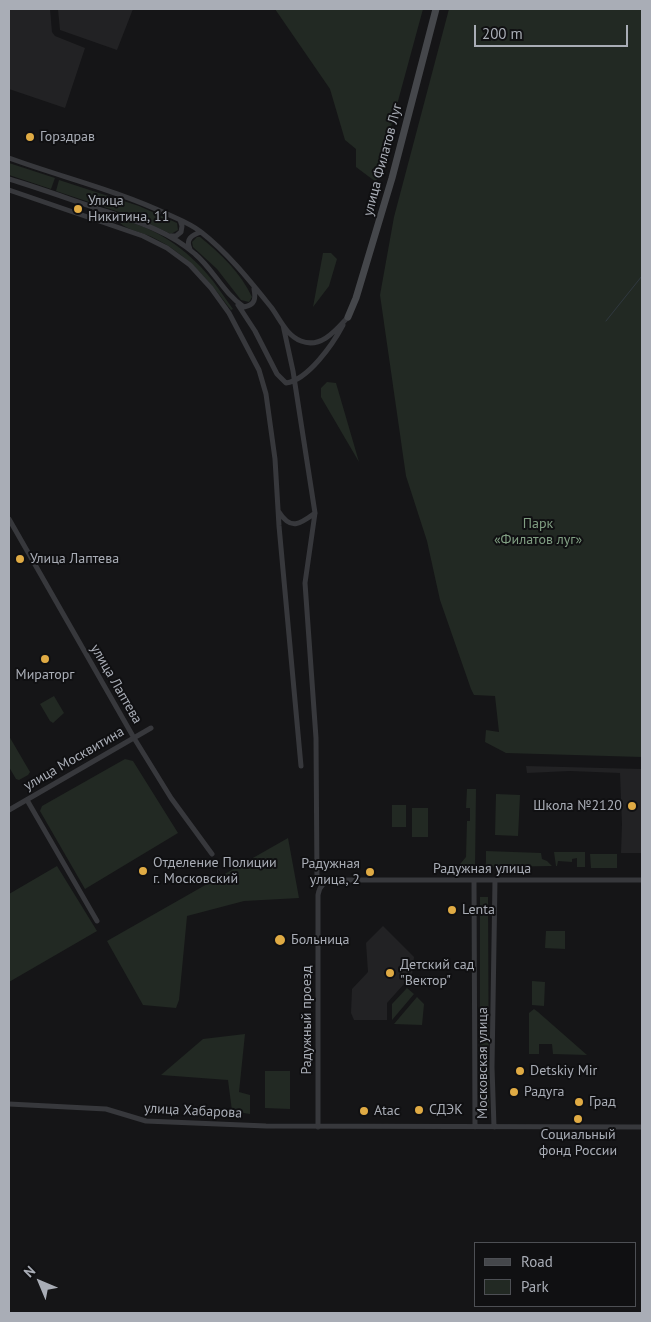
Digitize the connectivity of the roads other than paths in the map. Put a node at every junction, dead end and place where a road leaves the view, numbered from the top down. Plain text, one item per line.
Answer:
1 (436, 9) edge
2 (9, 158) edge
3 (9, 179) edge
4 (9, 190) edge
5 (123, 216) junction
6 (180, 220) junction
7 (98, 221) junction
8 (201, 232) junction
9 (169, 236) junction
10 (190, 250) junction
11 (254, 288) junction
12 (236, 302) junction
13 (348, 317) junction
14 (283, 325) junction
15 (278, 511) junction
16 (315, 513) junction
17 (9, 519) edge
18 (151, 728) dead end
19 (134, 738) junction
20 (301, 766) dead end
21 (27, 800) junction
22 (9, 810) edge
23 (212, 854) dead end
24 (317, 880) dead end
25 (474, 880) junction
26 (495, 880) junction
27 (642, 880) edge
28 (323, 884) joint
29 (97, 921) dead end
30 (9, 1104) edge
31 (318, 1127) junction
32 (476, 1127) junction
33 (494, 1127) junction
34 (642, 1127) edge

1 - 13 street, улица Филатов Луг
2 - 6 street, улица Филатов Луг
3 - 5 street
4 - 7 street
5 - 7 street
5 - 9 street
6 - 8 street, улица Филатов Луг
6 - 9 street
7 - 15 street
8 - 10 street
8 - 11 street, улица Филатов Луг
9 - 10 street
10 - 12 street
11 - 12 street
11 - 14 street, улица Филатов Луг
12 - 13 street, улица Филатов Луг
13 - 14 street, улица Филатов Луг
14 - 16 street
15 - 16 street
15 - 20 street
16 - 24 street
17 - 19 street, улица Лаптева
18 - 19 street, улица Москвитина
19 - 21 street, улица Москвитина
19 - 23 street, улица Лаптева
21 - 22 street, улица Москвитина
21 - 29 street
25 - 26 street, Радужная улица
25 - 28 street, Радужная улица
25 - 32 street, Московская улица
26 - 27 street, Радужная улица
26 - 33 street, Московская улица
28 - 31 street, Радужный проезд
30 - 31 street, улица Хабарова
31 - 32 street, улица Хабарова
32 - 33 street, улица Хабарова
33 - 34 street, улица Хабарова

